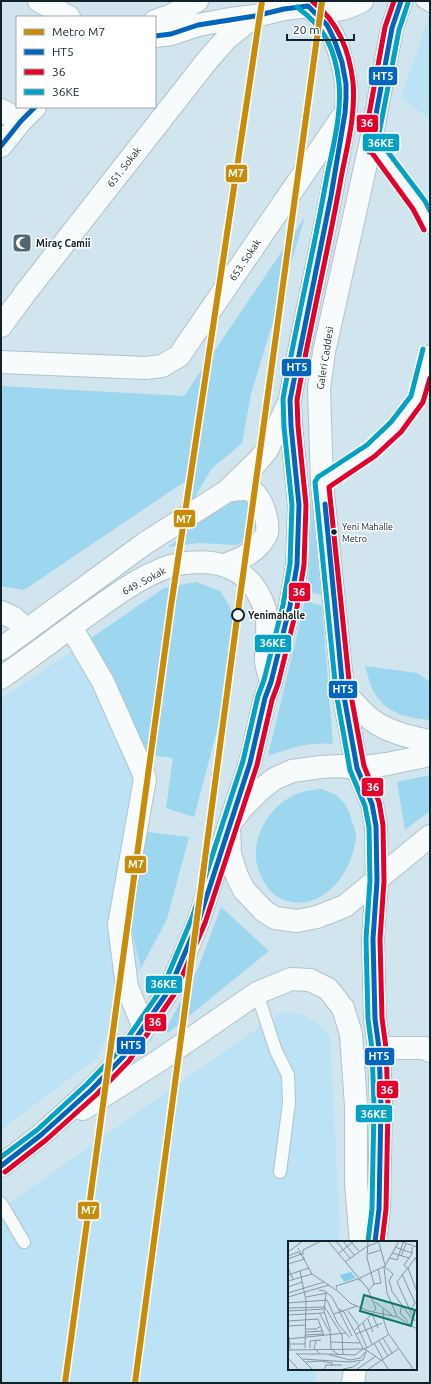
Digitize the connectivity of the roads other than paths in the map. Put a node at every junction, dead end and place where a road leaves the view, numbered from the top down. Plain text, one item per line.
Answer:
1 (39, 1) edge
2 (197, 1) edge
3 (362, 1) edge
4 (401, 1) edge
5 (422, 1) edge
6 (305, 4) edge
7 (430, 6) edge
8 (66, 16) edge
9 (255, 16) junction
10 (156, 21) edge
11 (156, 36) edge
12 (1, 110) edge
13 (345, 113) junction
14 (28, 114) edge
15 (371, 141) junction
16 (1, 146) edge
17 (430, 227) edge
18 (1, 326) edge
19 (430, 351) edge
20 (1, 362) edge
21 (290, 400) junction
22 (322, 483) junction
23 (228, 491) junction
24 (224, 565) junction
25 (1, 612) edge
26 (71, 627) junction
27 (27, 630) junction
28 (1, 649) edge
29 (1, 678) edge
30 (271, 682) junction
31 (343, 691) junction
32 (430, 741) edge
33 (430, 755) edge
34 (356, 768) junction
35 (229, 825) junction
36 (430, 836) edge
37 (377, 881) junction
38 (257, 993) junction
39 (144, 1028) junction
40 (379, 1048) junction
41 (428, 1048) edge
42 (41, 1135) junction
43 (1, 1166) edge
44 (280, 1172) dead end
45 (1, 1203) edge
46 (361, 1241) edge
47 (375, 1241) edge
48 (24, 1242) dead end
49 (355, 1370) edge
50 (353, 1383) edge

1 - 8 main road
2 - 10 main road
3 - 6 main road
4 - 15 main road, Galeri Caddesi
5 - 7 lane
6 - 9 main road
6 - 13 main road
9 - 11 main road
9 - 18 main road, 651. Sokak
12 - 14 main road
13 - 20 main road, 653. Sokak
13 - 21 main road
14 - 16 main road
15 - 17 lane
15 - 22 main road, Galeri Caddesi
19 - 22 lane
21 - 23 main road
21 - 30 main road
22 - 31 main road, Galeri Caddesi
23 - 24 main road
23 - 27 main road
24 - 26 main road, 649. Sokak
24 - 30 main road, 649. Sokak
25 - 27 main road
26 - 29 main road, 649. Sokak
26 - 39 main road
27 - 28 main road
30 - 35 main road
31 - 32 main road
31 - 34 main road, Galeri Caddesi
33 - 34 main road
34 - 35 main road
34 - 37 main road, Galeri Caddesi
35 - 37 main road
35 - 39 main road
36 - 37 main road
37 - 40 main road, Galeri Caddesi
38 - 42 main road
38 - 44 lane
38 - 46 main road
39 - 42 main road
40 - 41 main road
40 - 47 main road, Galeri Caddesi
42 - 43 main road
45 - 48 lane
49 - 50 main road

